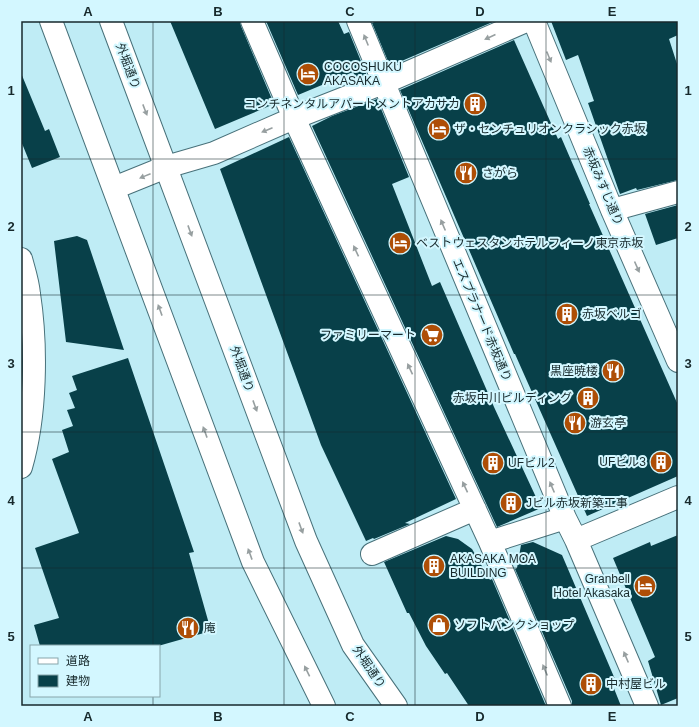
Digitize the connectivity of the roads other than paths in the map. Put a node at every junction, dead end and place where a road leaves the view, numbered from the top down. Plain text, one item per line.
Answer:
1 (51, 21) edge
2 (111, 21) edge
3 (252, 21) edge
4 (358, 21) edge
5 (526, 21) edge
6 (534, 21) edge
7 (383, 83) junction
8 (294, 118) junction
9 (166, 167) junction
10 (114, 188) junction
11 (678, 192) edge
12 (612, 210) junction
13 (21, 259) edge
14 (676, 355) edge
15 (21, 467) edge
16 (678, 497) edge
17 (475, 509) junction
18 (565, 518) junction
19 (576, 540) junction
20 (490, 542) junction
21 (372, 554) dead end
22 (324, 706) edge
23 (396, 706) edge
24 (560, 706) edge
25 (647, 706) edge

1 - 10 street
2 -> 9 street, 外堀通り
3 - 8 street
7 -> 4 street, エスプラナード赤坂通り
5 -> 7 street
6 -> 12 street, 赤坂みすじ通り
7 - 8 street
18 -> 7 street, エスプラナード赤坂通り
8 -> 9 street
17 -> 8 street
9 -> 10 street
9 -> 23 street, 外堀通り
22 -> 10 street
11 - 12 street
12 -> 14 street, 赤坂みすじ通り
13 - 15 street
16 - 19 street
17 - 20 street
17 - 21 street
18 - 19 street, エスプラナード赤坂通り
18 - 20 street
25 -> 19 street, エスプラナード赤坂通り
24 -> 20 street

